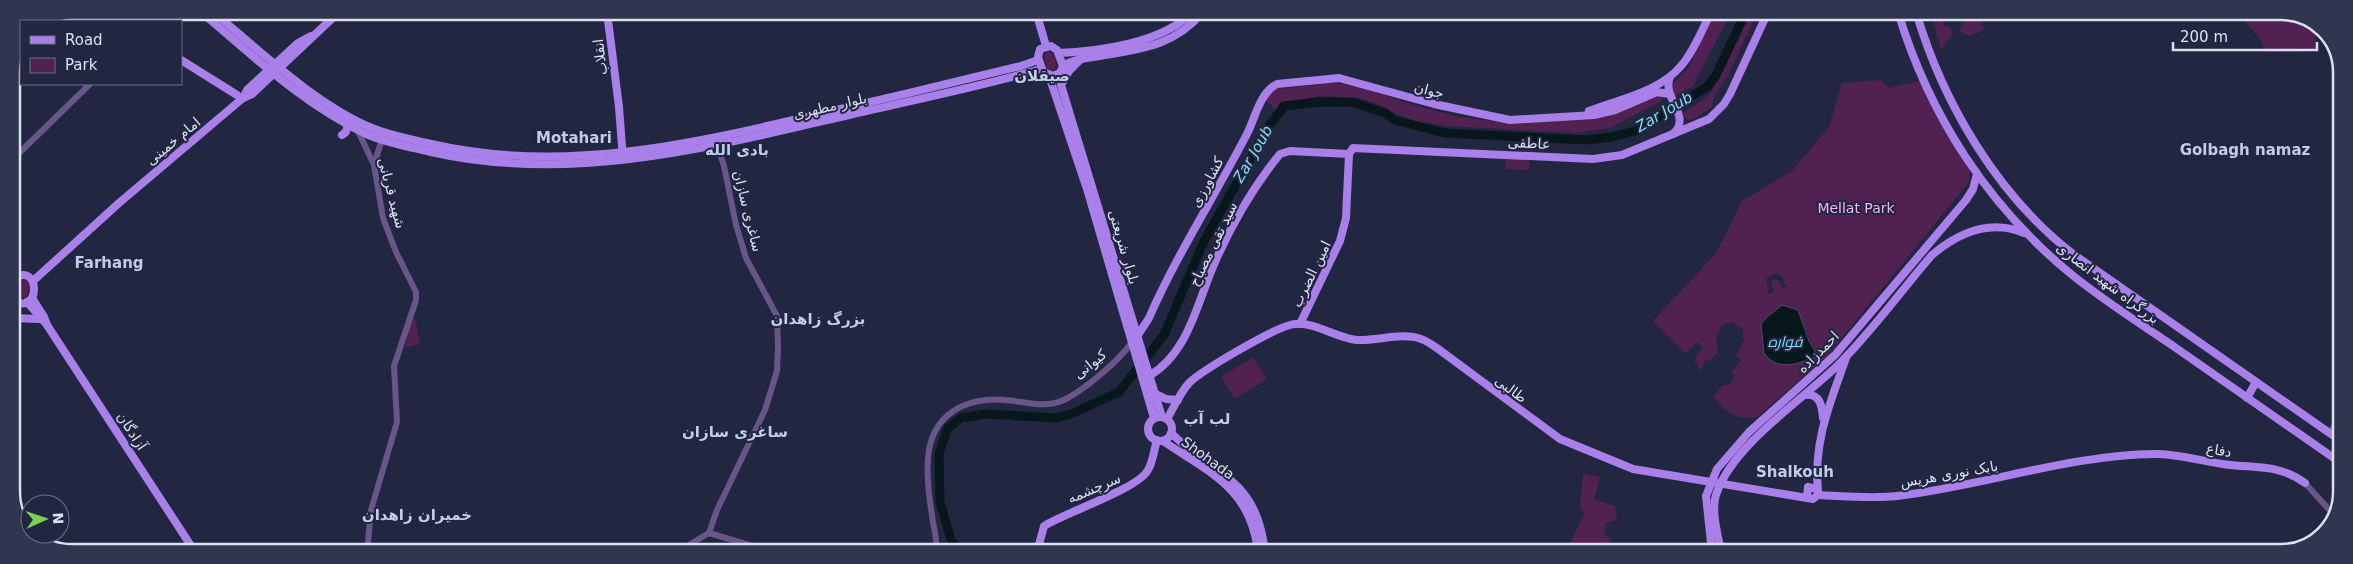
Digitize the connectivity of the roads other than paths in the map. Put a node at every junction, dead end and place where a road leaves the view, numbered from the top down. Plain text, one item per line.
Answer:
1 (212, 20) edge
2 (222, 20) edge
3 (330, 20) edge
4 (608, 20) edge
5 (1038, 20) edge
6 (1183, 20) edge
7 (1195, 20) edge
8 (1707, 20) edge
9 (1764, 20) edge
10 (1901, 20) edge
11 (1919, 20) edge
12 (1046, 46) junction
13 (1059, 53) junction
14 (1081, 59) junction
15 (1038, 60) junction
16 (182, 61) edge
17 (1063, 66) junction
18 (275, 69) junction
19 (1041, 69) junction
20 (1049, 76) junction
21 (1670, 77) junction
22 (89, 85) edge
23 (1269, 88) joint
24 (1060, 89) junction
25 (1669, 94) junction
26 (1948, 94) junction
27 (240, 96) junction
28 (1933, 102) junction
29 (321, 103) junction
30 (1584, 114) junction
31 (1681, 117) junction
32 (1704, 122) junction
33 (348, 123) junction
34 (357, 129) junction
35 (342, 135) dead end
36 (1671, 136) junction
37 (359, 137) junction
38 (380, 139) junction
39 (720, 142) junction
40 (20, 152) edge
41 (462, 154) junction
42 (1349, 154) junction
43 (623, 157) junction
44 (374, 165) junction
45 (1977, 174) junction
46 (2028, 235) junction
47 (1925, 250) junction
48 (1932, 255) junction
49 (20, 275) edge
50 (33, 281) junction
51 (29, 300) junction
52 (20, 301) edge
53 (20, 318) edge
54 (39, 319) junction
55 (1300, 324) junction
56 (46, 325) junction
57 (1135, 341) junction
58 (1848, 354) junction
59 (1135, 355) junction
60 (1119, 358) junction
61 (1146, 376) junction
62 (2256, 382) junction
63 (1154, 393) junction
64 (1805, 395) junction
65 (2247, 398) junction
66 (1178, 400) junction
67 (1161, 418) junction
68 (1766, 418) junction
69 (1823, 420) junction
70 (1772, 424) junction
71 (2333, 428) edge
72 (1171, 433) junction
73 (2329, 433) junction
74 (2333, 436) edge
75 (1160, 440) junction
76 (2333, 457) edge
77 (2083, 462) joint
78 (1818, 476) junction
79 (1710, 483) junction
80 (2305, 483) joint
81 (1720, 484) junction
82 (1810, 487) junction
83 (1818, 493) junction
84 (1792, 494) junction
85 (1807, 496) junction
86 (2329, 510) edge
87 (709, 533) junction
88 (190, 544) edge
89 (368, 544) edge
90 (690, 544) edge
91 (746, 544) edge
92 (935, 544) edge
93 (1039, 544) edge
94 (1257, 544) edge
95 (1264, 544) edge
96 (1711, 544) edge
97 (1720, 544) edge

1 - 18 main road
2 - 18 main road
3 - 18 main road
4 - 43 main road, انقلاب
5 - 12 main road
6 - 13 main road
7 - 14 main road
8 - 21 main road, جوان
9 - 32 main road, عاطفی
10 - 28 main road, بزرگراه شهید انصاری
11 - 26 main road, بزرگراه شهید انصاری
12 - 13 main road
12 - 15 main road
13 - 17 main road
14 - 17 main road
14 - 24 main road
15 - 19 main road
15 - 39 main road, بلوار مطهری
16 - 27 main road
17 - 20 main road
18 - 27 main road
18 - 29 main road
19 - 20 main road
19 - 39 main road, بلوار مطهری
20 - 24 main road, بلوار شریعتی
21 - 25 main road
21 - 30 main road, جوان
22 - 40 street
23 - 30 main road, جوان
23 - 57 main road, کشاورزی
24 - 57 main road, بلوار شریعتی
25 - 30 main road, جوان
25 - 31 main road
26 - 28 main road
26 - 62 main road, بزرگراه شهید انصاری
27 - 50 main road
28 - 45 main road, بزرگراه شهید انصاری
29 - 33 main road
29 - 41 main road
31 - 32 main road
31 - 36 main road
32 - 36 main road, عاطفی
33 - 34 main road
33 - 35 main road
34 - 37 street, شهید قربانی
34 - 38 main road
36 - 42 main road, عاطفی
37 - 38 street
37 - 44 street, شهید قربانی
38 - 41 main road
38 - 44 street
39 - 43 main road, بلوار مطهری
39 - 87 street, ساغری سازان
41 - 43 main road, بلوار مطهری
42 - 55 main road, امین الضرب
42 - 61 main road, سید تقی مصباح
44 - 89 street, شهید قربانی
45 - 46 main road, بزرگراه شهید انصاری
45 - 47 main road, احمدزاده
46 - 48 main road, احمدزاده
46 - 65 main road, بزرگراه شهید انصاری
47 - 48 main road
47 - 68 main road, احمدزاده
48 - 58 main road, احمدزاده
49 - 50 main road
50 - 51 main road
51 - 52 main road
51 - 54 main road
51 - 56 main road
53 - 54 main road
54 - 56 main road
55 - 66 main road, امین الضرب
55 - 79 main road, طالبی
56 - 88 main road, آزادگان
57 - 59 main road, بلوار شریعتی
57 - 60 street, کیوانی
57 - 61 main road, بلوار شریعتی
58 - 64 main road, احمدزاده
58 - 69 main road, احمدزاده
59 - 60 street
59 - 61 main road, بلوار شریعتی
60 - 92 street, کیوانی
61 - 63 main road, بلوار شریعتی
61 - 67 main road, بلوار شریعتی
62 - 65 main road
62 - 73 main road, بزرگراه شهید انصاری
63 - 66 main road
63 - 67 main road, بلوار شریعتی
64 - 69 main road, احمدزاده
64 - 70 main road, احمدزاده
65 - 76 main road, بزرگراه شهید انصاری
66 - 67 main road, امین الضرب
67 - 72 main road
67 - 75 main road
68 - 70 main road
68 - 79 main road, احمدزاده
69 - 78 main road, احمدزاده
70 - 81 main road, احمدزاده
71 - 73 street
72 - 75 main road
72 - 95 main road
73 - 74 main road, بزرگراه شهید انصاری
75 - 93 main road, سرچشمه
75 - 94 main road, Shohada
77 - 80 main road, دفاع
77 - 83 main road, بابک نوری هریس
78 - 82 main road
78 - 83 main road, احمدزاده
79 - 81 main road, طالبی
79 - 96 main road, احمدزاده
80 - 86 street, دفاع
81 - 84 main road
81 - 97 main road, احمدزاده
82 - 83 main road
82 - 84 main road
82 - 85 main road
83 - 85 main road, بابک نوری هریس
84 - 85 main road
87 - 90 street
87 - 91 street

